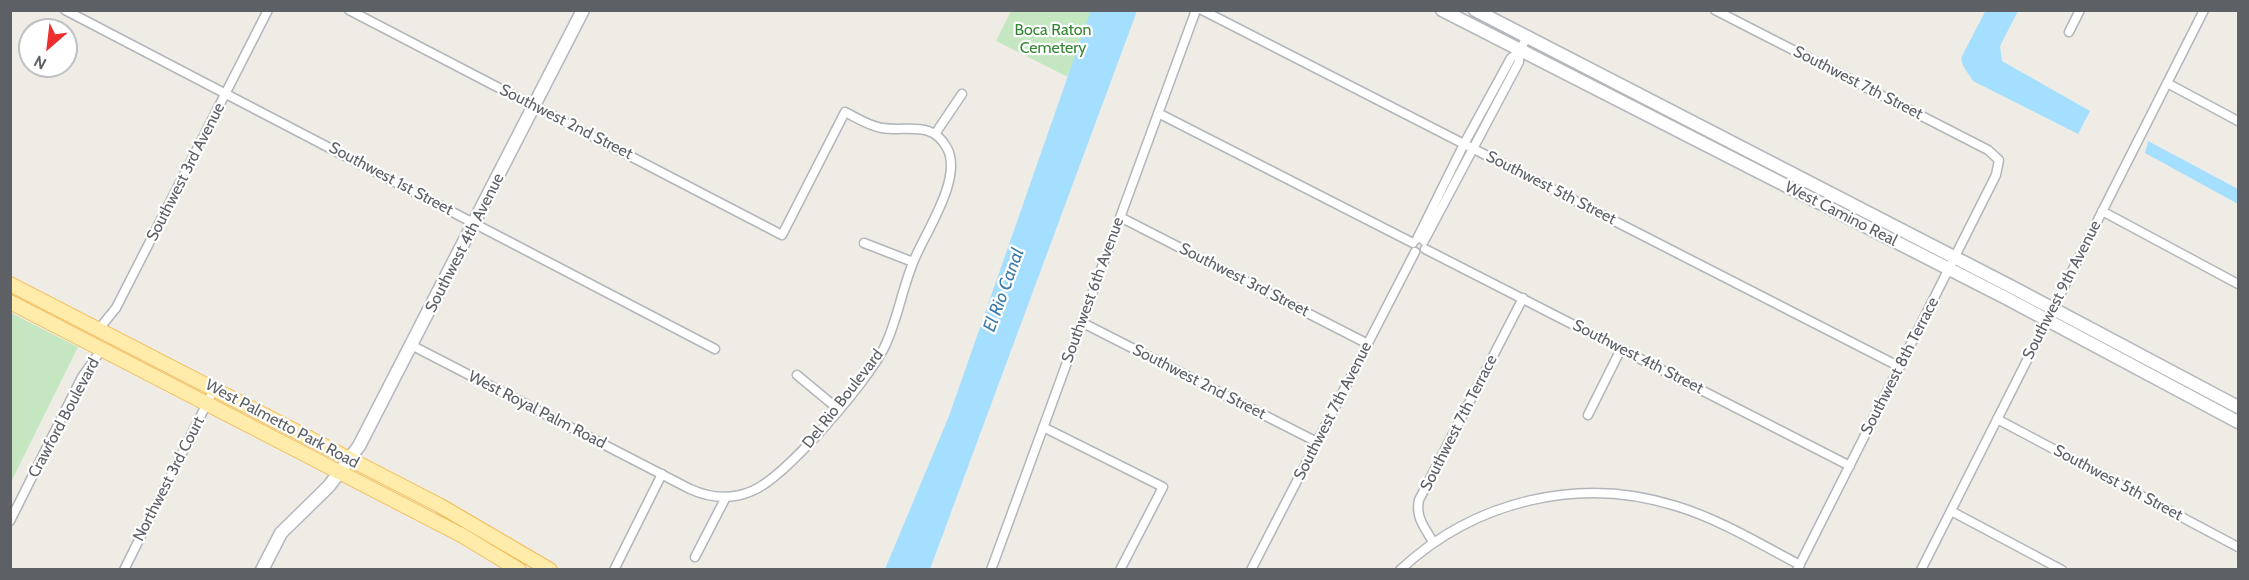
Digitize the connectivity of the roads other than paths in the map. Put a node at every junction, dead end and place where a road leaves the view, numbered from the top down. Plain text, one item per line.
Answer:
1 (65, 10) edge
2 (268, 10) edge
3 (349, 10) edge
4 (583, 10) edge
5 (1196, 10) edge
6 (1202, 10) edge
7 (1442, 10) edge
8 (1474, 10) edge
9 (1714, 10) edge
10 (2080, 10) edge
11 (2204, 10) edge
12 (2069, 32) dead end
13 (1522, 47) junction
14 (2167, 83) junction
15 (226, 93) junction
16 (962, 94) dead end
17 (534, 106) junction
18 (1158, 113) junction
19 (2238, 121) edge
20 (934, 134) junction
21 (1464, 144) junction
22 (1475, 149) junction
23 (1751, 153) junction
24 (1999, 160) joint
25 (1745, 165) junction
26 (2102, 212) junction
27 (1120, 217) junction
28 (475, 223) junction
29 (864, 243) dead end
30 (1419, 245) junction
31 (1955, 257) junction
32 (913, 262) junction
33 (1949, 269) junction
34 (10, 284) edge
35 (2238, 284) edge
36 (1523, 298) junction
37 (10, 302) edge
38 (2053, 309) junction
39 (2047, 321) junction
40 (1082, 322) junction
41 (98, 330) junction
42 (68, 331) junction
43 (1368, 344) junction
44 (413, 346) junction
45 (102, 349) junction
46 (716, 349) dead end
47 (1621, 349) junction
48 (140, 351) junction
49 (1900, 367) junction
50 (797, 375) dead end
51 (214, 389) junction
52 (207, 403) junction
53 (2238, 407) edge
54 (838, 409) junction
55 (1588, 416) dead end
56 (1997, 419) junction
57 (2238, 422) edge
58 (1043, 427) junction
59 (1317, 442) junction
60 (349, 460) junction
61 (1850, 466) junction
62 (340, 472) junction
63 (662, 474) junction
64 (726, 497) junction
65 (1951, 511) junction
66 (10, 521) edge
67 (1433, 542) junction
68 (2238, 547) edge
69 (695, 557) dead end
70 (1798, 567) edge
71 (123, 570) edge
72 (262, 570) edge
73 (519, 570) edge
74 (550, 570) edge
75 (614, 570) edge
76 (991, 570) edge
77 (1120, 570) edge
78 (1251, 570) edge
79 (1400, 570) edge
80 (1921, 570) edge
81 (2062, 570) edge

1 - 15 street, Southwest 1st Street
2 - 15 street, Southwest 3rd Avenue
3 - 17 street, Southwest 2nd Street
4 - 17 street, Southwest 4th Avenue
5 - 18 street, Southwest 6th Avenue
6 - 21 street, Southwest 5th Street
7 - 13 street, West Camino Real
8 - 13 street, West Camino Real
9 - 24 street, Southwest 7th Street
10 - 12 street
11 - 14 street, Southwest 9th Avenue
13 - 21 street, Southwest 7th Avenue
13 - 22 street, Southwest 7th Avenue
13 - 23 street, West Camino Real
13 - 25 street, West Camino Real
14 - 19 street
14 - 26 street, Southwest 9th Avenue
15 - 28 street, Southwest 1st Street
15 - 41 street, Southwest 3rd Avenue
16 - 20 street
17 - 20 street, Southwest 2nd Street
17 - 28 street, Southwest 4th Avenue
18 - 27 street, Southwest 6th Avenue
18 - 30 street, Southwest 4th Street
20 - 32 street, Del Rio Boulevard
21 - 22 street, Southwest 5th Street
21 - 30 street, Southwest 7th Avenue
22 - 30 street, Southwest 7th Avenue
22 - 49 street, Southwest 5th Street
23 - 25 street
23 - 31 street, West Camino Real
24 - 31 street, Southwest 8th Terrace
25 - 33 street, West Camino Real
26 - 35 street
26 - 38 street, Southwest 9th Avenue
27 - 40 street, Southwest 6th Avenue
27 - 43 street, Southwest 3rd Street
28 - 44 street, Southwest 4th Avenue
28 - 46 street, Southwest 1st Street
29 - 32 street
30 - 36 street, Southwest 4th Street
30 - 43 street, Southwest 7th Avenue
31 - 33 street, Southwest 8th Terrace
31 - 38 street, West Camino Real
32 - 54 street, Del Rio Boulevard
33 - 39 street, West Camino Real
33 - 49 street, Southwest 8th Terrace
34 - 41 main road, West Palmetto Park Road
36 - 47 street, Southwest 4th Street
36 - 67 street, Southwest 7th Terrace
37 - 42 main road, West Palmetto Park Road
38 - 39 street, Southwest 9th Avenue
38 - 53 street, West Camino Real
39 - 56 street, Southwest 9th Avenue
39 - 57 street, West Camino Real
40 - 58 street, Southwest 6th Avenue
40 - 59 street, Southwest 2nd Street
41 - 42 main road
41 - 48 main road, West Palmetto Park Road
42 - 45 main road, West Palmetto Park Road
43 - 59 street, Southwest 7th Avenue
44 - 60 street, Southwest 4th Avenue
44 - 63 street, West Royal Palm Road
45 - 48 main road
45 - 52 main road, West Palmetto Park Road
45 - 66 street, Crawford Boulevard
47 - 55 street
47 - 61 street, Southwest 4th Street
48 - 51 main road, West Palmetto Park Road
49 - 61 street, Southwest 8th Terrace
50 - 54 street
51 - 52 street, Northwest 3rd Court
51 - 60 main road, West Palmetto Park Road
52 - 62 main road, West Palmetto Park Road
52 - 71 street, Northwest 3rd Court
54 - 64 street, Del Rio Boulevard
56 - 65 street, Southwest 9th Avenue
56 - 68 street, Southwest 5th Street
58 - 76 street, Southwest 6th Avenue
58 - 77 street
59 - 78 street, Southwest 7th Avenue
60 - 62 street, Southwest 4th Avenue
60 - 74 main road, West Palmetto Park Road
61 - 70 street, Southwest 8th Terrace
62 - 72 street, Southwest 4th Avenue
62 - 73 main road, West Palmetto Park Road
63 - 64 street, Del Rio Boulevard
63 - 75 street
64 - 69 street
65 - 80 street, Southwest 9th Avenue
65 - 81 street
67 - 70 street
67 - 79 street

